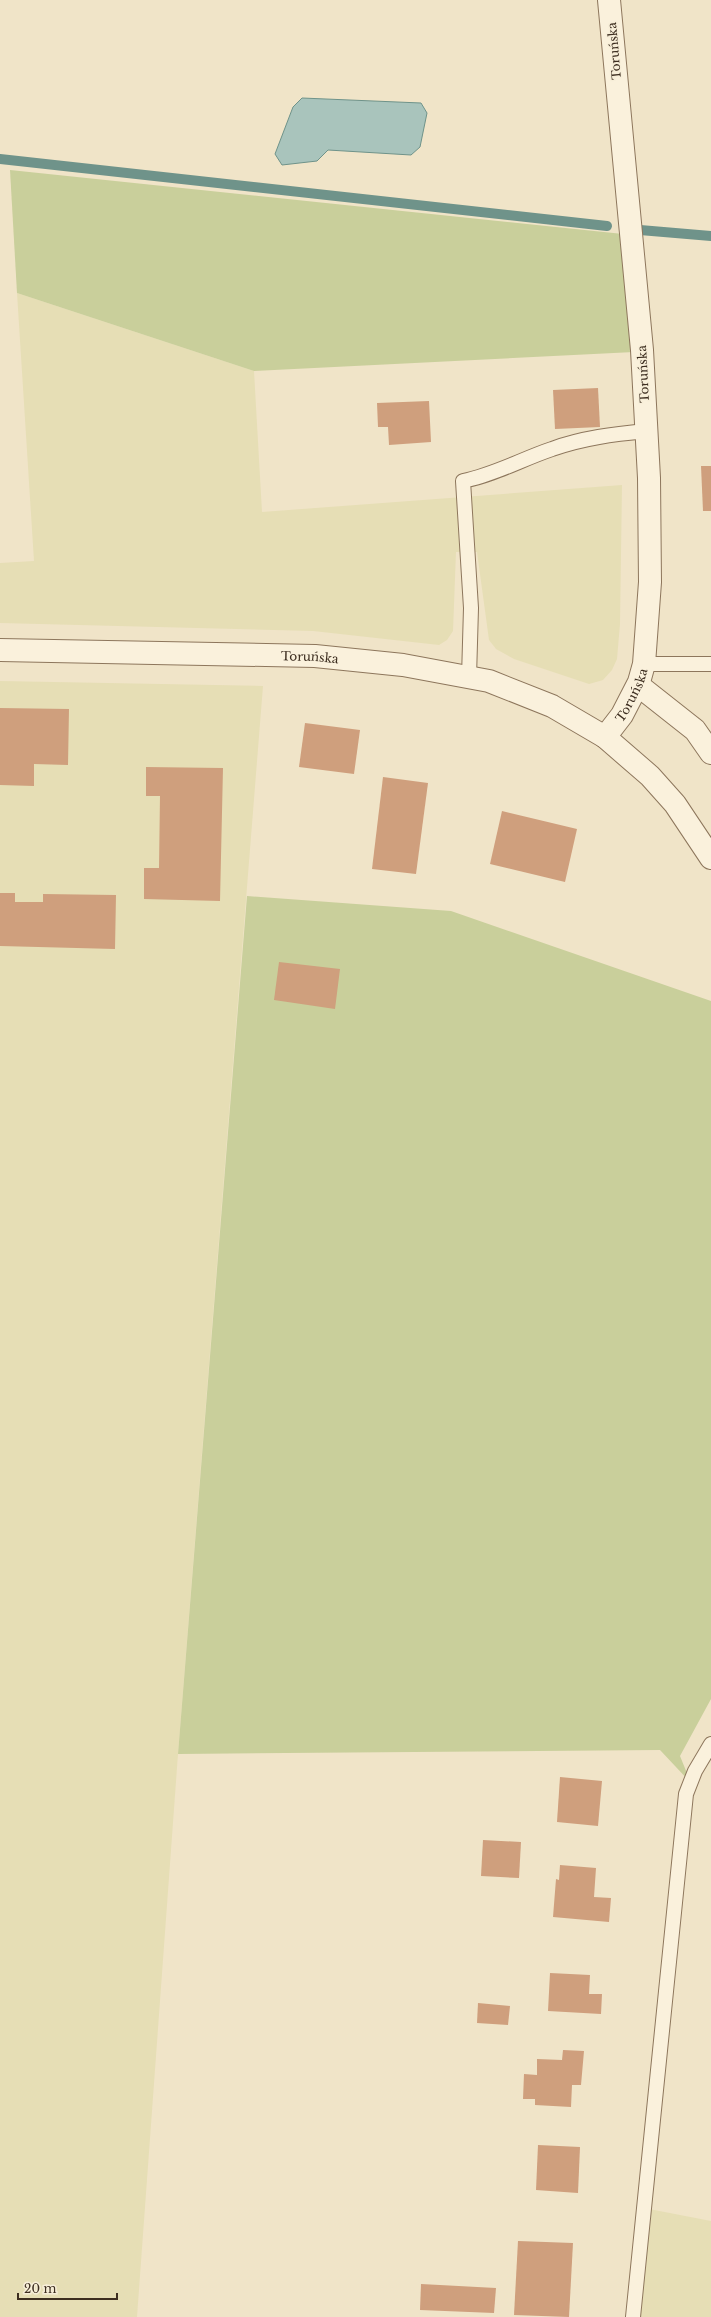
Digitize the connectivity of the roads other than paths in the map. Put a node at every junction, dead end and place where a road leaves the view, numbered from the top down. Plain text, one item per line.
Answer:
1 (609, 0) edge
2 (646, 431) junction
3 (0, 650) edge
4 (644, 664) junction
5 (711, 664) edge
6 (469, 677) junction
7 (638, 685) junction
8 (605, 738) junction
9 (711, 753) edge
10 (711, 858) edge
11 (711, 1744) edge
12 (633, 2317) edge

1 - 2 street, Toruńska
2 - 4 street, Toruńska
2 - 6 lane
3 - 6 street, Toruńska
4 - 5 lane
4 - 7 street, Toruńska
6 - 8 street, Toruńska
7 - 8 street, Toruńska
7 - 9 street
8 - 10 street, Toruńska
11 - 12 lane

